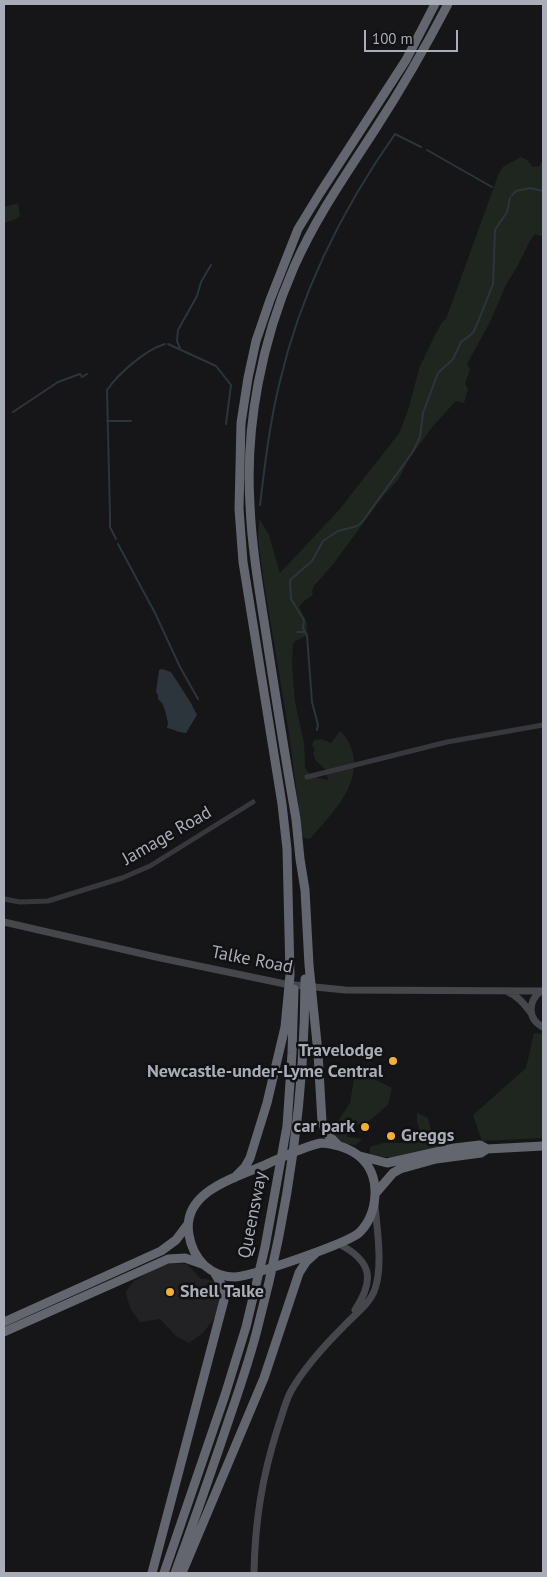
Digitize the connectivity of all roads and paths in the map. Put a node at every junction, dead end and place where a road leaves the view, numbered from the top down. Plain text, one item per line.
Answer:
1 (435, 4) edge
2 (448, 4) edge
3 (543, 725) edge
4 (308, 777) dead end
5 (253, 802) dead end
6 (287, 849) junction
7 (300, 859) junction
8 (4, 899) edge
9 (4, 922) edge
10 (499, 990) junction
11 (541, 990) edge
12 (531, 1013) junction
13 (543, 1027) edge
14 (339, 1146) junction
15 (543, 1146) edge
16 (487, 1149) junction
17 (360, 1156) junction
18 (234, 1178) junction
19 (375, 1197) junction
20 (188, 1224) junction
21 (339, 1244) junction
22 (317, 1252) junction
23 (205, 1265) junction
24 (214, 1272) junction
25 (4, 1322) edge
26 (345, 1325) junction
27 (4, 1332) edge
28 (152, 1573) edge
29 (164, 1573) edge
30 (175, 1573) edge
31 (182, 1573) edge
32 (254, 1573) edge

1 - 6 highway
2 - 7 highway
3 - 4 street
5 - 8 street, Jamage Road
6 - 18 highway
6 - 29 highway, Queensway
7 - 14 highway
7 - 30 highway, Queensway
9 - 10 street, Talke Road
10 - 11 street, Talke Road
10 - 12 street, Talke Road
11 - 12 street
12 - 13 street, Talke Road
14 - 17 highway
14 - 18 highway
15 - 16 highway
16 - 17 highway
16 - 19 highway
17 - 19 highway
18 - 20 highway
19 - 21 highway
19 - 26 street
20 - 23 highway
20 - 25 highway
21 - 22 highway
21 - 26 street
22 - 24 highway
22 - 31 highway
23 - 24 highway
23 - 27 highway
24 - 28 highway
26 - 32 street

